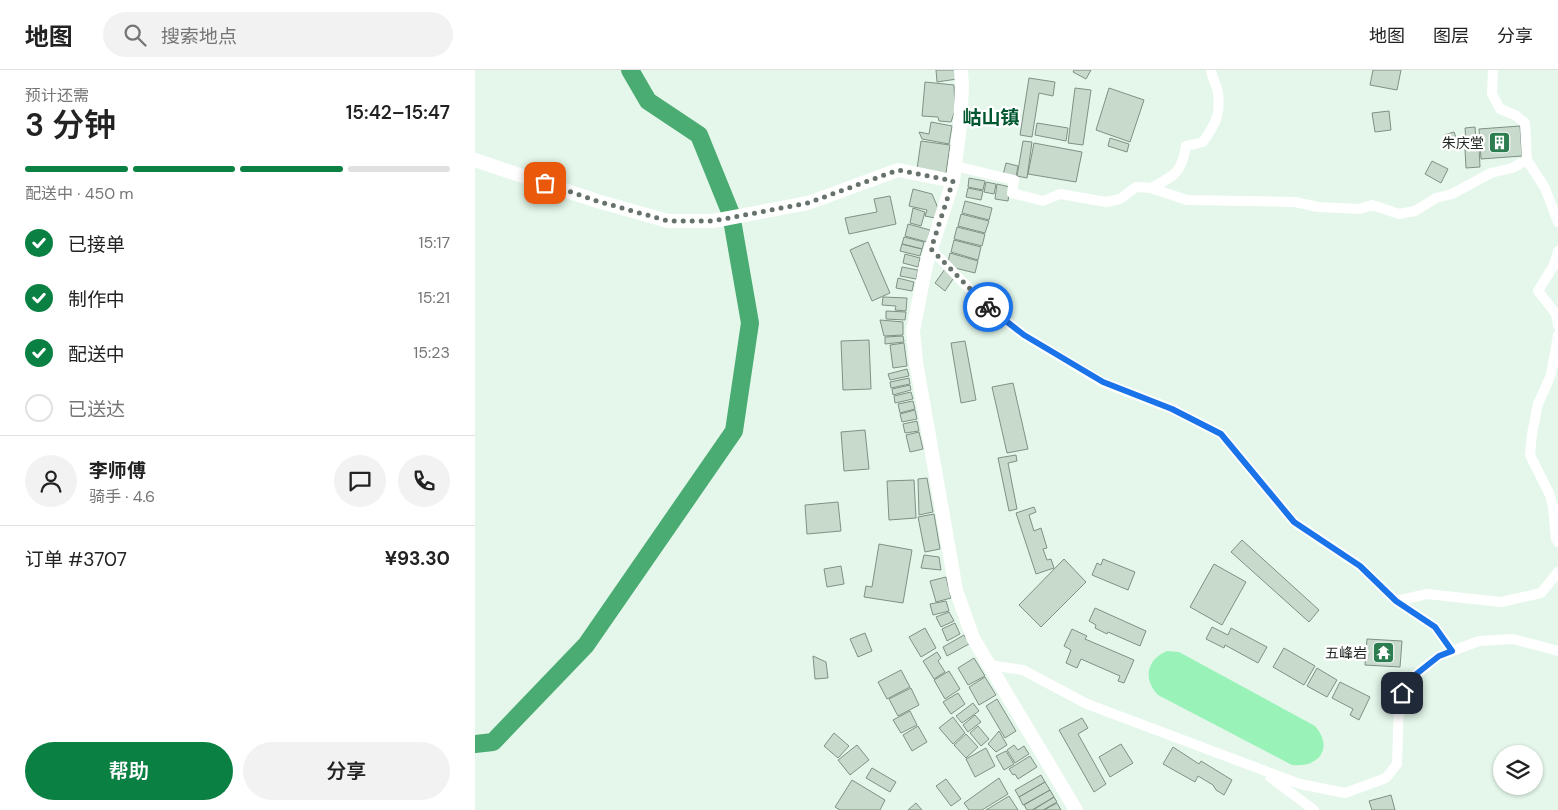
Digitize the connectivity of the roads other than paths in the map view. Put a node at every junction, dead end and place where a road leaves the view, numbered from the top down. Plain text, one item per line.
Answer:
1 (961, 70) edge
2 (1211, 70) edge
3 (1493, 70) edge
4 (475, 160) edge
5 (1527, 160) junction
6 (955, 166) junction
7 (953, 181) junction
8 (1151, 188) junction
9 (1558, 222) edge
10 (931, 249) junction
11 (1558, 251) edge
12 (1558, 326) edge
13 (1558, 335) edge
14 (1558, 542) edge
15 (1558, 572) edge
16 (1396, 601) junction
17 (1452, 651) junction
18 (1558, 651) edge
19 (989, 665) junction
20 (1257, 768) junction
21 (1076, 810) edge
22 (1314, 810) edge

1 - 6 street
2 - 8 street
3 - 5 street
4 - 7 street
5 - 8 street
5 - 9 street
6 - 7 street
6 - 8 street
7 - 10 street
10 - 16 street
10 - 19 street
11 - 12 street
13 - 14 street
15 - 16 street
16 - 17 street
17 - 18 street
17 - 20 street
19 - 20 street
19 - 21 street
20 - 22 street

